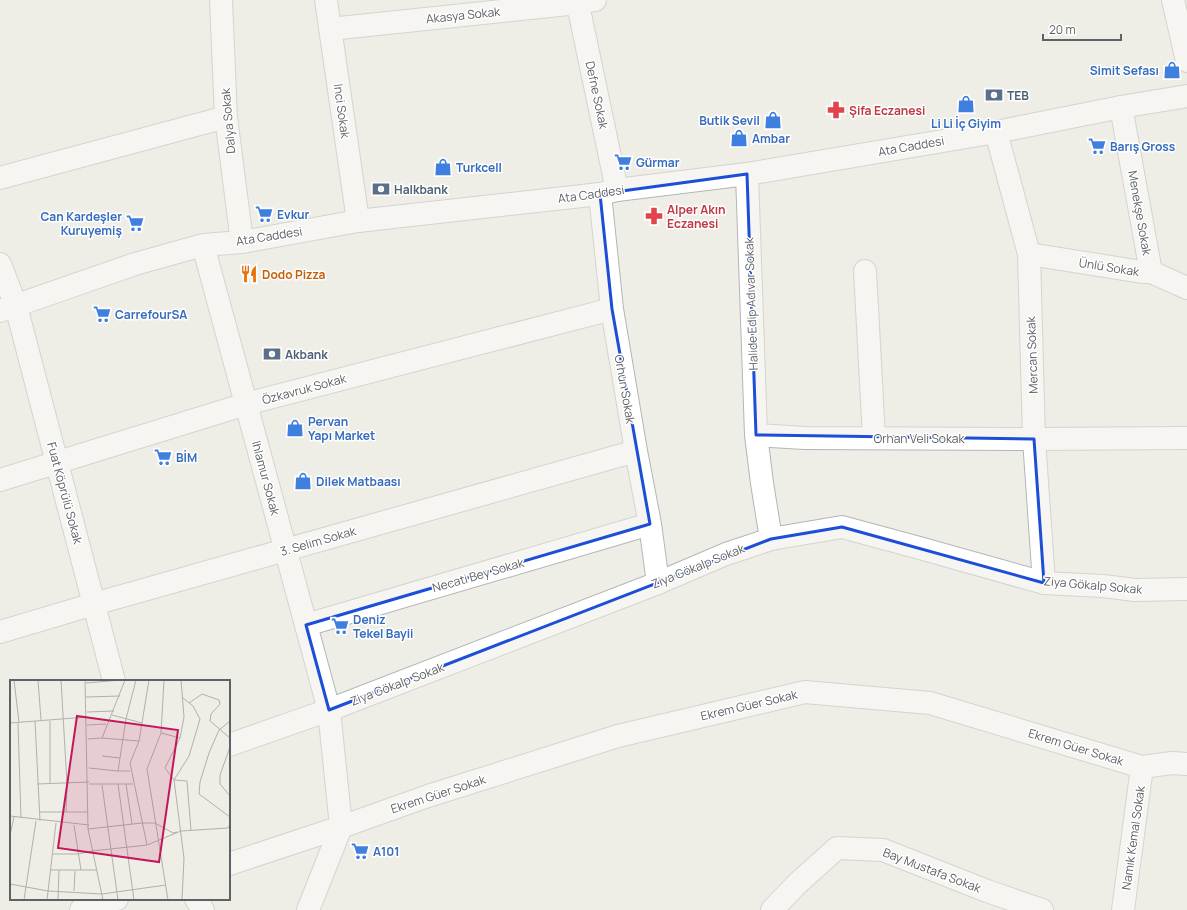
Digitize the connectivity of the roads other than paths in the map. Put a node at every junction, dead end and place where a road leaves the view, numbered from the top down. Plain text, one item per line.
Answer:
1 (221, 0) edge
2 (326, 0) edge
3 (1173, 0) edge
4 (583, 1) edge
5 (330, 29) junction
6 (1187, 61) edge
7 (1187, 96) edge
8 (1120, 107) junction
9 (226, 116) junction
10 (996, 132) junction
11 (747, 174) junction
12 (0, 178) edge
13 (608, 192) junction
14 (358, 221) junction
15 (242, 242) junction
16 (203, 245) junction
17 (1029, 254) junction
18 (0, 264) edge
19 (865, 271) dead end
20 (1151, 272) junction
21 (1187, 288) edge
22 (8, 309) edge
23 (612, 309) junction
24 (246, 404) junction
25 (756, 435) junction
26 (874, 438) junction
27 (1187, 438) edge
28 (1034, 439) junction
29 (636, 451) junction
30 (57, 462) junction
31 (0, 480) edge
32 (650, 524) junction
33 (771, 539) junction
34 (286, 550) junction
35 (658, 582) junction
36 (1044, 583) junction
37 (1187, 589) edge
38 (94, 604) junction
39 (306, 625) junction
40 (0, 632) edge
41 (114, 680) edge
42 (329, 710) junction
43 (230, 745) edge
44 (1187, 764) edge
45 (1142, 766) junction
46 (341, 827) junction
47 (230, 864) edge
48 (114, 900) edge
49 (197, 900) edge
50 (81, 910) edge
51 (204, 910) edge
52 (308, 910) edge
53 (772, 910) edge
54 (1042, 910) edge
55 (1123, 910) edge

1 - 9 street, Dalya Sokak
2 - 5 street, Inci Sokak
3 - 6 street
4 - 5 street, Akasya Sokak
4 - 13 street, Defne Sokak
5 - 14 street, Inci Sokak
7 - 8 street, Ata Caddesi
8 - 10 street, Ata Caddesi
8 - 20 street, Menekşe Sokak
9 - 12 street
9 - 15 street, Dalya Sokak
10 - 11 street, Ata Caddesi
10 - 17 street, Mercan Sokak
11 - 13 street, Ata Caddesi
11 - 25 street, Halide Edip Adıvar Sokak
13 - 14 street, Ata Caddesi
13 - 23 street, Orhun Sokak
14 - 15 street, Ata Caddesi
15 - 16 street, Ata Caddesi
16 - 22 street, Ata Caddesi
16 - 24 street, Ihlamur Sokak
17 - 20 street, Ünlü Sokak
17 - 28 street, Mercan Sokak
18 - 22 street, Fuat Köprülü Sokak
19 - 26 street
20 - 21 street, Ünlü Sokak
22 - 30 street, Fuat Köprülü Sokak
23 - 24 street, Özkavruk Sokak
23 - 29 street, Orhun Sokak
24 - 30 street, Özkavruk Sokak
24 - 34 street, Ihlamur Sokak
25 - 26 street, Orhan Veli Sokak
25 - 33 street
26 - 28 street, Orhan Veli Sokak
27 - 28 street, Orhan Veli Sokak
28 - 36 street, Mercan Sokak
29 - 32 street, Orhun Sokak
29 - 34 street, 3. Selim Sokak
30 - 31 street, Özkavruk Sokak
30 - 38 street, Fuat Köprülü Sokak
32 - 35 street, Orhun Sokak
32 - 39 street, Necati Bey Sokak
33 - 35 street, Ziya Gökalp Sokak
33 - 36 street, Ziya Gökalp Sokak
34 - 38 street, 3. Selim Sokak
34 - 39 street, Ihlamur Sokak
35 - 42 street, Ziya Gökalp Sokak
36 - 37 street, Ziya Gökalp Sokak
38 - 40 street, 3. Selim Sokak
38 - 41 street, Fuat Köprülü Sokak
39 - 42 street, Ihlamur Sokak
42 - 43 street, Ziya Gökalp Sokak
42 - 46 street, Ihlamur Sokak
44 - 45 street, Ekrem Güer Sokak
45 - 46 street, Ekrem Güer Sokak
45 - 55 street, Namık Kemal Sokak
46 - 47 street, Ekrem Güer Sokak
46 - 52 street
48 - 50 street
49 - 51 street
53 - 54 street, Bay Mustafa Sokak

